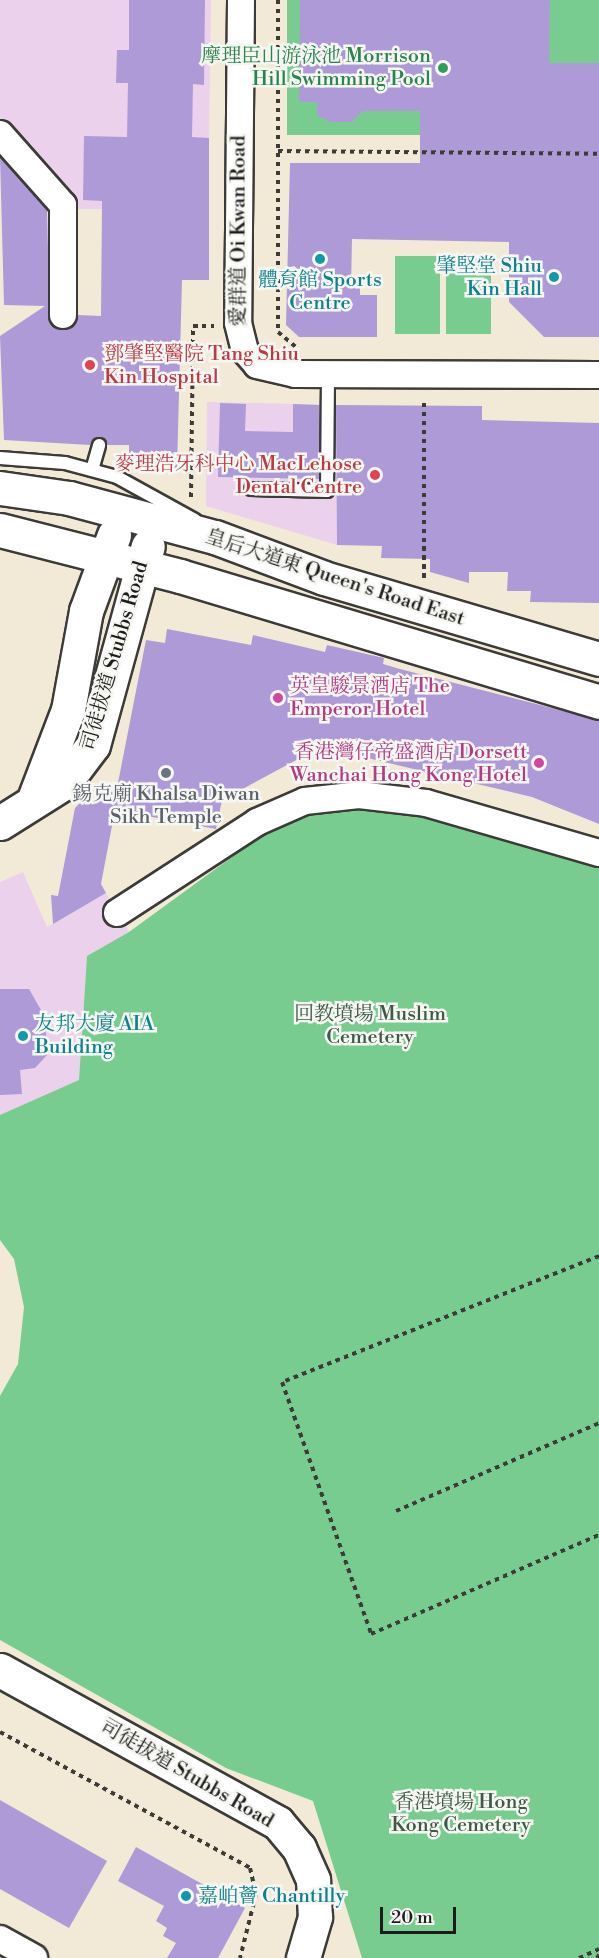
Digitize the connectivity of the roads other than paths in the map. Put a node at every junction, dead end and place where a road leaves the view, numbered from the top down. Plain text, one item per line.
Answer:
1 (241, 0) edge
2 (0, 134) edge
3 (63, 315) dead end
4 (328, 374) junction
5 (599, 375) edge
6 (99, 445) dead end
7 (0, 458) edge
8 (92, 470) junction
9 (0, 488) edge
10 (251, 489) dead end
11 (121, 513) junction
12 (154, 525) junction
13 (0, 530) edge
14 (215, 537) junction
15 (107, 556) junction
16 (141, 566) junction
17 (599, 643) edge
18 (556, 647) junction
19 (599, 659) edge
20 (599, 702) edge
21 (34, 799) junction
22 (0, 823) edge
23 (599, 853) edge
24 (117, 913) dead end
25 (0, 1670) edge
26 (0, 1940) edge
27 (34, 1958) edge
28 (303, 1958) edge

1 - 4 street, 愛群道 Oi Kwan Road
2 - 3 street
4 - 5 street, 愛群道 Oi Kwan Road
4 - 10 lane
6 - 8 lane
7 - 8 lane
8 - 14 lane
9 - 11 main road, 皇后大道東 Queen's Road East
11 - 12 main road, 皇后大道東 Queen's Road East
11 - 15 main road, 司徒拔道 Stubbs Road
12 - 14 main road, 皇后大道東 Queen's Road East
12 - 16 main road, 司徒拔道 Stubbs Road
13 - 15 main road
14 - 18 main road, 皇后大道東 Queen's Road East
15 - 16 main road
15 - 21 main road, 司徒拔道 Stubbs Road
16 - 20 main road
16 - 21 main road, 司徒拔道 Stubbs Road
17 - 18 main road
18 - 19 main road, 皇后大道東 Queen's Road East
21 - 22 main road, 司徒拔道 Stubbs Road
23 - 24 street
25 - 28 main road, 司徒拔道 Stubbs Road
26 - 27 street

